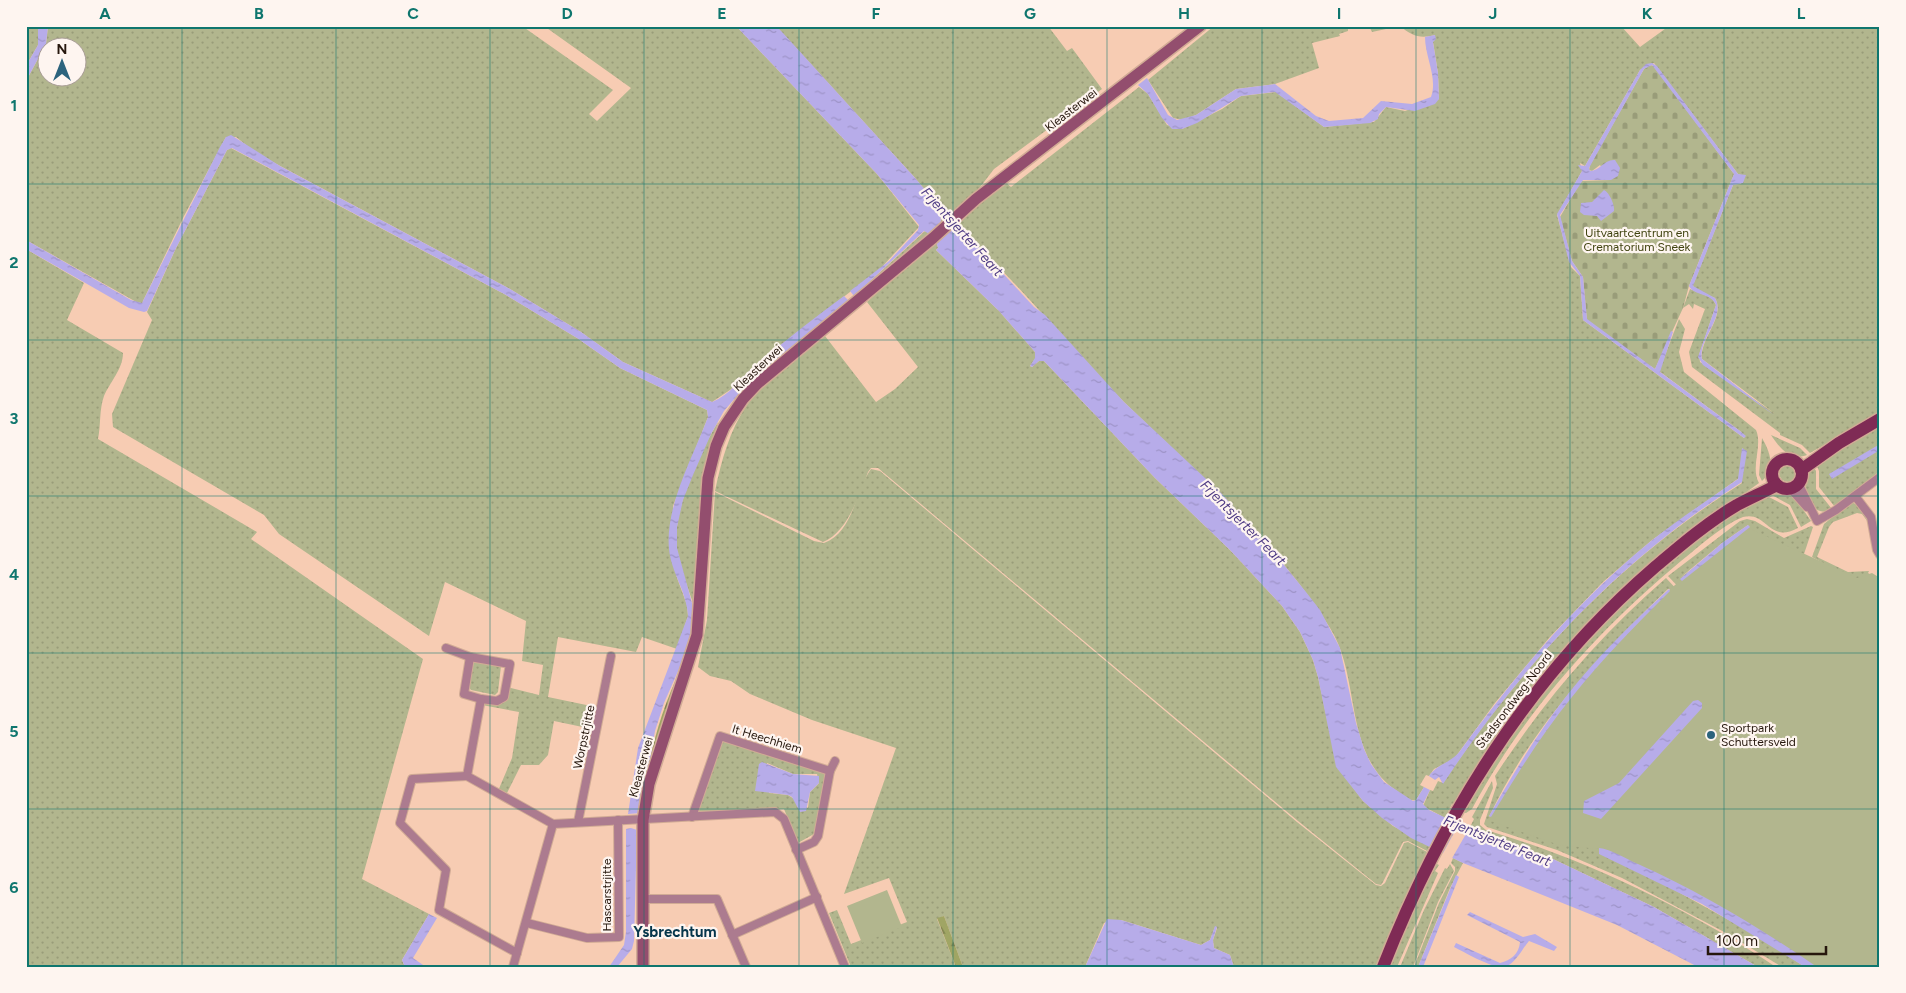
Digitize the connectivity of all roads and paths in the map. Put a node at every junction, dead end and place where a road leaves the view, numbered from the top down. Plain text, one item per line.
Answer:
1 (1200, 26) edge
2 (1880, 419) edge
3 (1796, 476) junction
4 (1880, 477) edge
5 (1775, 481) junction
6 (1855, 496) junction
7 (1880, 555) edge
8 (446, 648) dead end
9 (611, 656) dead end
10 (470, 657) junction
11 (481, 699) junction
12 (835, 761) dead end
13 (830, 771) junction
14 (467, 776) junction
15 (692, 817) junction
16 (618, 820) junction
17 (643, 820) junction
18 (578, 822) junction
19 (552, 824) junction
20 (796, 850) junction
21 (817, 897) junction
22 (644, 899) junction
23 (527, 923) junction
24 (732, 935) junction
25 (517, 953) junction
26 (514, 967) edge
27 (643, 967) edge
28 (746, 967) edge
29 (845, 967) edge
30 (1383, 967) edge

1 - 17 street, Kleasterwei
2 - 3 main road
3 - 5 main road
3 - 5 main road, Stadsrondweg-Noord
3 - 6 street
4 - 6 street
5 - 30 main road, Stadsrondweg-Noord
6 - 7 street
8 - 10 street
9 - 18 street, Worpstrjitte
10 - 11 street
10 - 11 street
11 - 14 street
12 - 13 street
13 - 15 street, It Heechhiem
13 - 20 street
14 - 19 street
14 - 25 street
15 - 17 street
15 - 20 street
16 - 17 street
16 - 18 street
16 - 23 street, Hascarstrjitte
17 - 22 street, Kleasterwei
18 - 19 street
19 - 23 street
20 - 21 street
21 - 24 street
21 - 29 street
22 - 24 street
22 - 27 street, Kleasterwei
23 - 25 street
24 - 28 street
25 - 26 street

